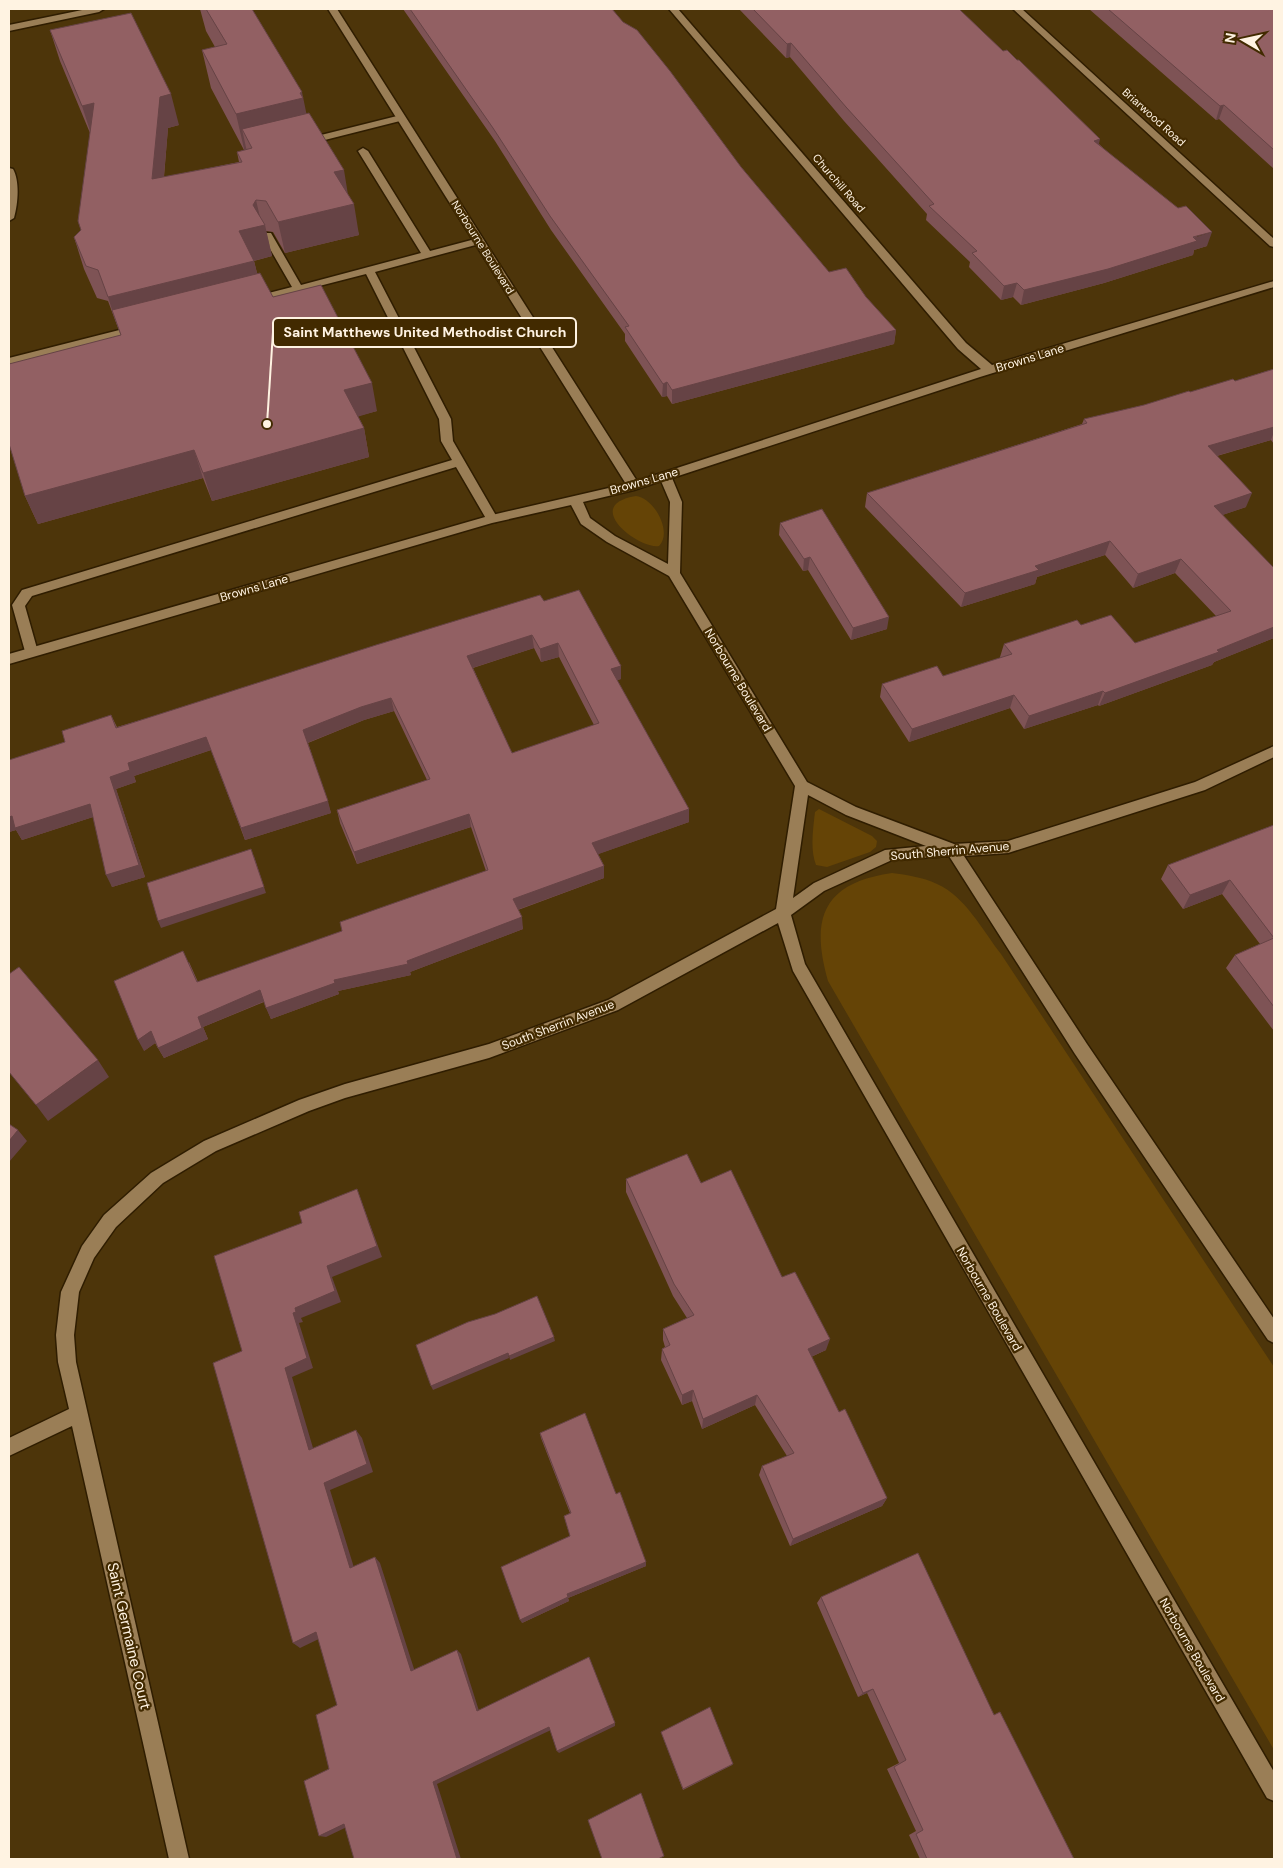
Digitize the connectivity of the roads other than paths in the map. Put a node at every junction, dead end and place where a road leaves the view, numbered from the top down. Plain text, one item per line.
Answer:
1 (99, 9) edge
2 (332, 9) edge
3 (673, 9) edge
4 (1017, 9) edge
5 (9, 28) edge
6 (401, 118) junction
7 (298, 144) edge
8 (363, 150) dead end
9 (9, 171) edge
10 (9, 218) edge
11 (267, 235) edge
12 (479, 241) junction
13 (1274, 244) edge
14 (427, 255) junction
15 (369, 270) junction
16 (1274, 284) edge
17 (298, 289) junction
18 (240, 304) edge
19 (153, 326) edge
20 (9, 362) edge
21 (990, 370) junction
22 (460, 462) junction
23 (664, 476) junction
24 (634, 486) junction
25 (575, 499) junction
26 (492, 519) junction
27 (674, 573) junction
28 (31, 652) junction
29 (9, 659) edge
30 (1274, 750) edge
31 (802, 786) junction
32 (953, 850) junction
33 (783, 913) junction
34 (1274, 1334) edge
35 (78, 1414) junction
36 (9, 1447) edge
37 (1274, 1791) edge
38 (179, 1859) edge

1 - 5 street
2 - 6 street, Norbourne Boulevard
3 - 21 street, Churchill Road
4 - 13 street, Briarwood Road
6 - 7 street
6 - 12 street, Norbourne Boulevard
8 - 14 street
9 - 10 street
11 - 17 street
12 - 14 street
12 - 24 street, Norbourne Boulevard
14 - 15 street
15 - 17 street
15 - 22 street
16 - 21 street, Browns Lane
17 - 18 street
19 - 20 street
21 - 23 street, Browns Lane
22 - 26 street
22 - 28 street
23 - 24 street, Browns Lane
23 - 27 street
24 - 25 street, Browns Lane
25 - 26 street, Browns Lane
25 - 27 street
26 - 28 street, Browns Lane
27 - 31 street, Norbourne Boulevard
28 - 29 street, Browns Lane
30 - 32 street, South Sherrin Avenue
31 - 32 street
31 - 33 street, Norbourne Boulevard
32 - 33 street, South Sherrin Avenue
32 - 34 street
33 - 35 street, South Sherrin Avenue
33 - 37 street, Norbourne Boulevard
35 - 36 street
35 - 38 street, Saint Germaine Court

